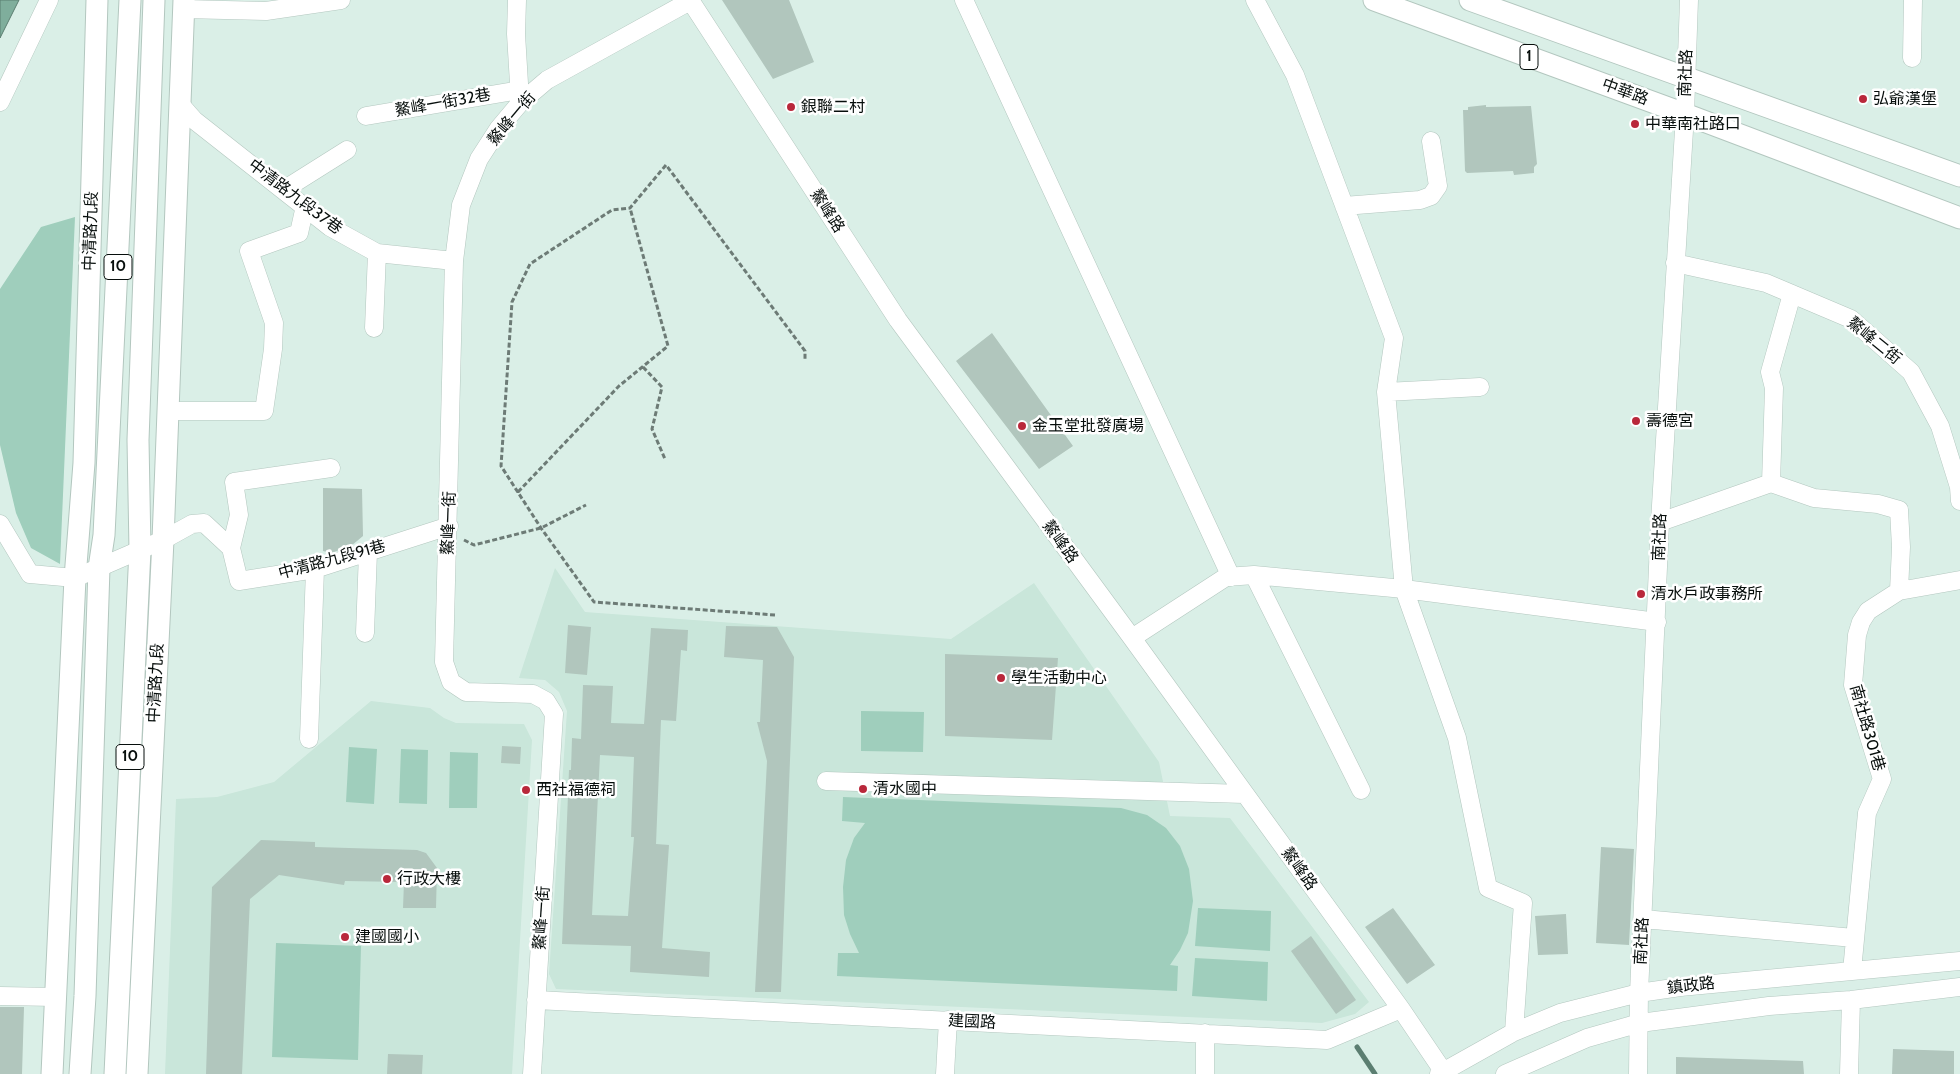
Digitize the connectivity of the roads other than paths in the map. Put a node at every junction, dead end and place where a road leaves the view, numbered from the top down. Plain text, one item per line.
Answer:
1 (49, 0) edge
2 (97, 0) edge
3 (130, 0) edge
4 (154, 0) edge
5 (341, 0) edge
6 (517, 0) edge
7 (964, 0) edge
8 (1255, 0) edge
9 (1374, 0) edge
10 (1470, 0) edge
11 (1689, 0) edge
12 (1912, 0) edge
13 (690, 1) edge
14 (184, 4) edge
15 (1912, 58) dead end
16 (1685, 77) junction
17 (520, 96) junction
18 (0, 102) edge
19 (180, 104) junction
20 (1685, 114) junction
21 (366, 116) dead end
22 (1431, 141) dead end
23 (348, 150) dead end
24 (1960, 176) edge
25 (285, 189) junction
26 (304, 206) junction
27 (1344, 206) junction
28 (1960, 218) edge
29 (377, 253) junction
30 (454, 261) junction
31 (1675, 263) junction
32 (1792, 294) junction
33 (374, 328) dead end
34 (1480, 388) dead end
35 (1386, 392) junction
36 (167, 411) junction
37 (166, 441) junction
38 (84, 463) junction
39 (331, 468) dead end
40 (1771, 483) junction
41 (1960, 501) edge
42 (1660, 522) junction
43 (0, 524) edge
44 (449, 526) junction
45 (163, 540) junction
46 (231, 548) junction
47 (140, 550) junction
48 (368, 552) junction
49 (99, 568) junction
50 (315, 569) junction
51 (1254, 575) junction
52 (1231, 577) junction
53 (75, 578) junction
54 (1960, 580) edge
55 (1404, 589) junction
56 (1899, 591) junction
57 (1657, 622) junction
58 (365, 633) dead end
59 (1132, 638) junction
60 (309, 739) dead end
61 (826, 781) dead end
62 (1361, 790) dead end
63 (1244, 794) junction
64 (1643, 919) junction
65 (1854, 938) junction
66 (1960, 961) edge
67 (1852, 971) junction
68 (1960, 988) edge
69 (1640, 993) junction
70 (0, 996) edge
71 (56, 997) junction
72 (536, 1000) junction
73 (1851, 1000) junction
74 (1402, 1009) junction
75 (948, 1020) junction
76 (1640, 1023) junction
77 (1514, 1032) junction
78 (1205, 1033) junction
79 (1443, 1073) edge
80 (52, 1074) edge
81 (80, 1074) edge
82 (115, 1074) edge
83 (137, 1074) edge
84 (532, 1074) edge
85 (946, 1074) edge
86 (1205, 1074) edge
87 (1505, 1074) edge
88 (1638, 1074) edge
89 (1848, 1074) edge

1 - 18 street
2 - 38 main road, 中清路九段
3 - 49 main road, 中清路九段 / 10
4 - 47 main road, 中清路九段 / 10
5 - 14 street
6 - 17 street
7 - 52 street
8 - 27 street
9 - 20 main road, 中華路 / 1
10 - 16 main road, 1
11 - 16 street, 南社路
12 - 15 street
13 - 17 street, 鰲峰一街
13 - 59 street, 鰲峰路
14 - 19 main road, 中清路九段
16 - 20 street, 南社路
16 - 24 main road, 1
17 - 21 street, 鰲峰一街32巷
17 - 30 street, 鰲峰一街
19 - 25 street, 中清路九段37巷
19 - 36 main road, 中清路九段
20 - 28 main road, 中華路 / 1
20 - 31 street, 南社路
22 - 27 street
23 - 25 street
25 - 26 street, 中清路九段37巷
26 - 29 street, 中清路九段37巷
26 - 36 street
27 - 35 street
29 - 30 street, 中清路九段37巷
29 - 33 street
30 - 44 street, 鰲峰一街
31 - 32 street, 鰲峰二街
31 - 42 street, 南社路
32 - 40 street
32 - 41 street, 鰲峰二街
34 - 35 street
35 - 55 street
36 - 37 main road, 中清路九段
37 - 45 main road, 中清路九段
37 - 47 main road, 中清路九段
38 - 49 main road, 中清路九段
38 - 53 main road, 中清路九段
39 - 46 street
40 - 42 street
40 - 56 street
42 - 57 street, 南社路
43 - 53 street
44 - 48 street, 中清路九段91巷
44 - 72 street, 鰲峰一街
45 - 46 street
45 - 47 street
45 - 83 main road, 中清路九段
46 - 50 street, 中清路九段91巷
47 - 49 street
47 - 82 main road, 中清路九段 / 10
48 - 50 street, 中清路九段91巷
48 - 58 street
49 - 53 street
49 - 81 main road, 中清路九段 / 10
50 - 60 street
51 - 52 street
51 - 55 street
51 - 62 street
52 - 59 street
53 - 71 main road, 中清路九段
54 - 56 street
55 - 57 street
55 - 77 street
56 - 65 street, 南社路301巷
57 - 64 street, 南社路
59 - 63 street, 鰲峰路
61 - 63 street
63 - 74 street, 鰲峰路
64 - 65 street
64 - 69 street, 南社路
65 - 67 street, 南社路301巷
66 - 67 street, 鎮政路
67 - 69 street, 鎮政路
68 - 73 street, 鎮政路
69 - 76 street, 南社路
69 - 77 street, 鎮政路
70 - 71 street
71 - 80 main road, 中清路九段
72 - 75 street, 建國路
72 - 84 street, 鰲峰一街
73 - 76 street, 鎮政路
73 - 89 street
74 - 78 street, 建國路
74 - 79 street, 鰲峰路
75 - 78 street, 建國路
75 - 85 street
76 - 87 street, 鎮政路
76 - 88 street, 南社路
77 - 79 street, 鎮政路
78 - 86 street

